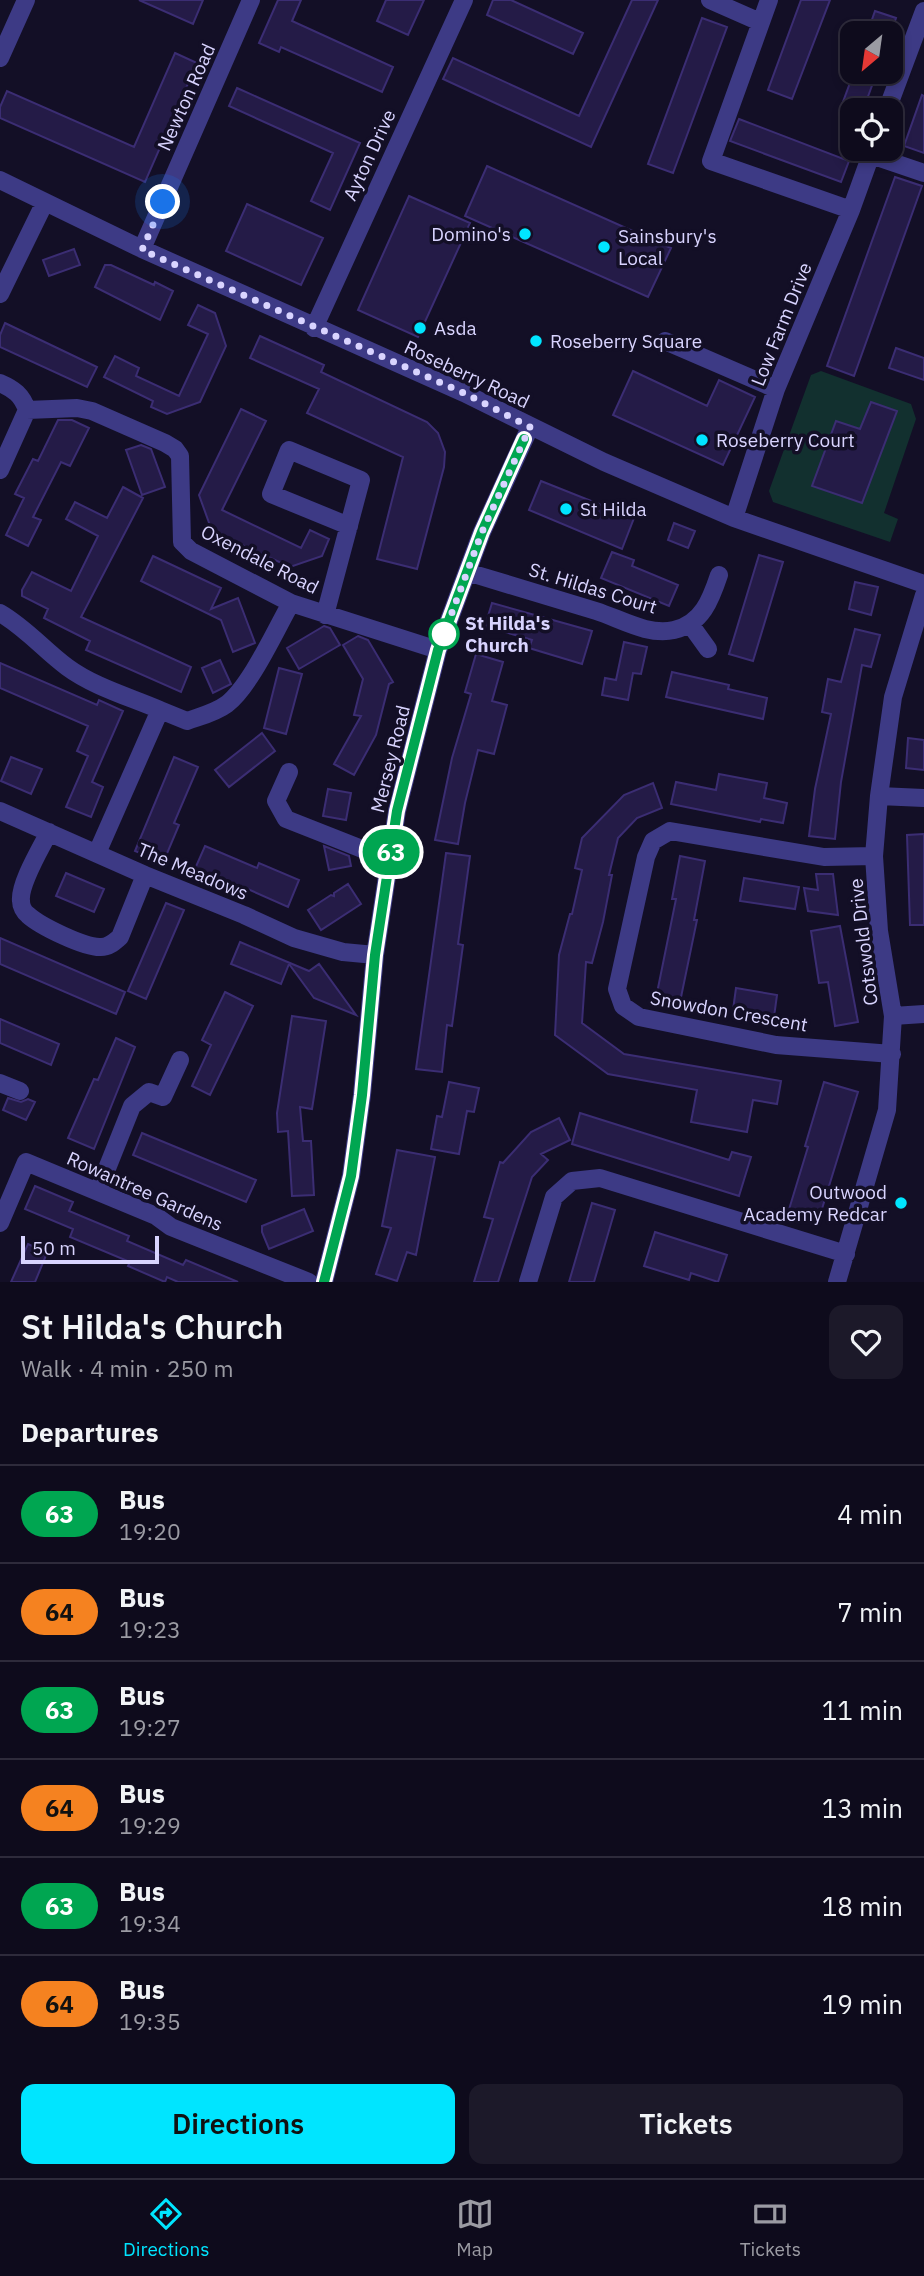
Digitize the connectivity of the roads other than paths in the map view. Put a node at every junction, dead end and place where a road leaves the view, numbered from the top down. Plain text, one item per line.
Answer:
1 (26, 0) edge
2 (251, 0) edge
3 (464, 0) edge
4 (710, 0) edge
5 (769, 0) edge
6 (924, 11) edge
7 (760, 22) junction
8 (0, 58) edge
9 (891, 98) edge
10 (869, 161) edge
11 (894, 161) edge
12 (924, 173) edge
13 (0, 180) edge
14 (44, 202) junction
15 (851, 210) junction
16 (142, 250) junction
17 (0, 294) edge
18 (314, 328) junction
19 (664, 341) dead end
20 (0, 383) edge
21 (776, 389) junction
22 (27, 410) junction
23 (530, 427) junction
24 (0, 470) edge
25 (734, 518) junction
26 (349, 526) junction
27 (467, 572) junction
28 (719, 575) dead end
29 (924, 584) edge
30 (924, 595) edge
31 (290, 603) junction
32 (0, 613) edge
33 (325, 615) junction
34 (690, 624) junction
35 (708, 649) dead end
36 (438, 650) junction
37 (160, 710) junction
38 (289, 772) dead end
39 (879, 796) junction
40 (924, 798) edge
41 (0, 811) edge
42 (49, 832) junction
43 (97, 853) junction
44 (874, 856) junction
45 (390, 860) junction
46 (145, 875) junction
47 (375, 955) junction
48 (924, 1014) edge
49 (893, 1016) junction
50 (891, 1054) junction
51 (180, 1060) dead end
52 (0, 1083) edge
53 (20, 1091) dead end
54 (98, 1191) junction
55 (0, 1223) edge
56 (846, 1254) junction
57 (309, 1282) edge
58 (324, 1282) edge
59 (528, 1282) edge
60 (837, 1282) edge

1 - 8 street
2 - 16 street, Newton Road
3 - 18 street, Ayton Drive
4 - 7 street
5 - 7 street
6 - 9 street
7 - 15 street
10 - 15 street, Low Farm Drive
11 - 12 street
13 - 14 street, Roseberry Road
14 - 16 street, Roseberry Road
14 - 17 street
15 - 21 street, Low Farm Drive
16 - 18 street, Roseberry Road
18 - 23 street, Roseberry Road
19 - 21 street
20 - 22 street
21 - 25 street, Low Farm Drive
22 - 24 street
22 - 31 street, Oxendale Road
23 - 25 street, Roseberry Road
23 - 27 street, Mersey Road
25 - 29 street, Roseberry Road
26 - 26 street
26 - 33 street
27 - 34 street, St. Hildas Court
27 - 36 street, Mersey Road
28 - 34 street
30 - 39 street, Cotswold Drive
31 - 33 street, Oxendale Road
31 - 37 street
32 - 37 street
33 - 36 street, Oxendale Road
34 - 35 street
36 - 45 street, Mersey Road
37 - 43 street
38 - 45 street
39 - 40 street
39 - 44 street, Cotswold Drive
41 - 42 street, The Meadows
42 - 43 street, The Meadows
42 - 46 street
43 - 46 street, The Meadows
44 - 49 street, Cotswold Drive
44 - 50 street, Snowdon Crescent
45 - 47 street, Mersey Road
46 - 47 street, The Meadows
47 - 58 street, Mersey Road
48 - 49 street
49 - 50 street, Cotswold Drive
50 - 56 street, Cotswold Drive
51 - 54 street
52 - 53 street
54 - 55 street, Rowantree Gardens
54 - 57 street, Rowantree Gardens
56 - 59 street
56 - 60 street, Cotswold Drive

